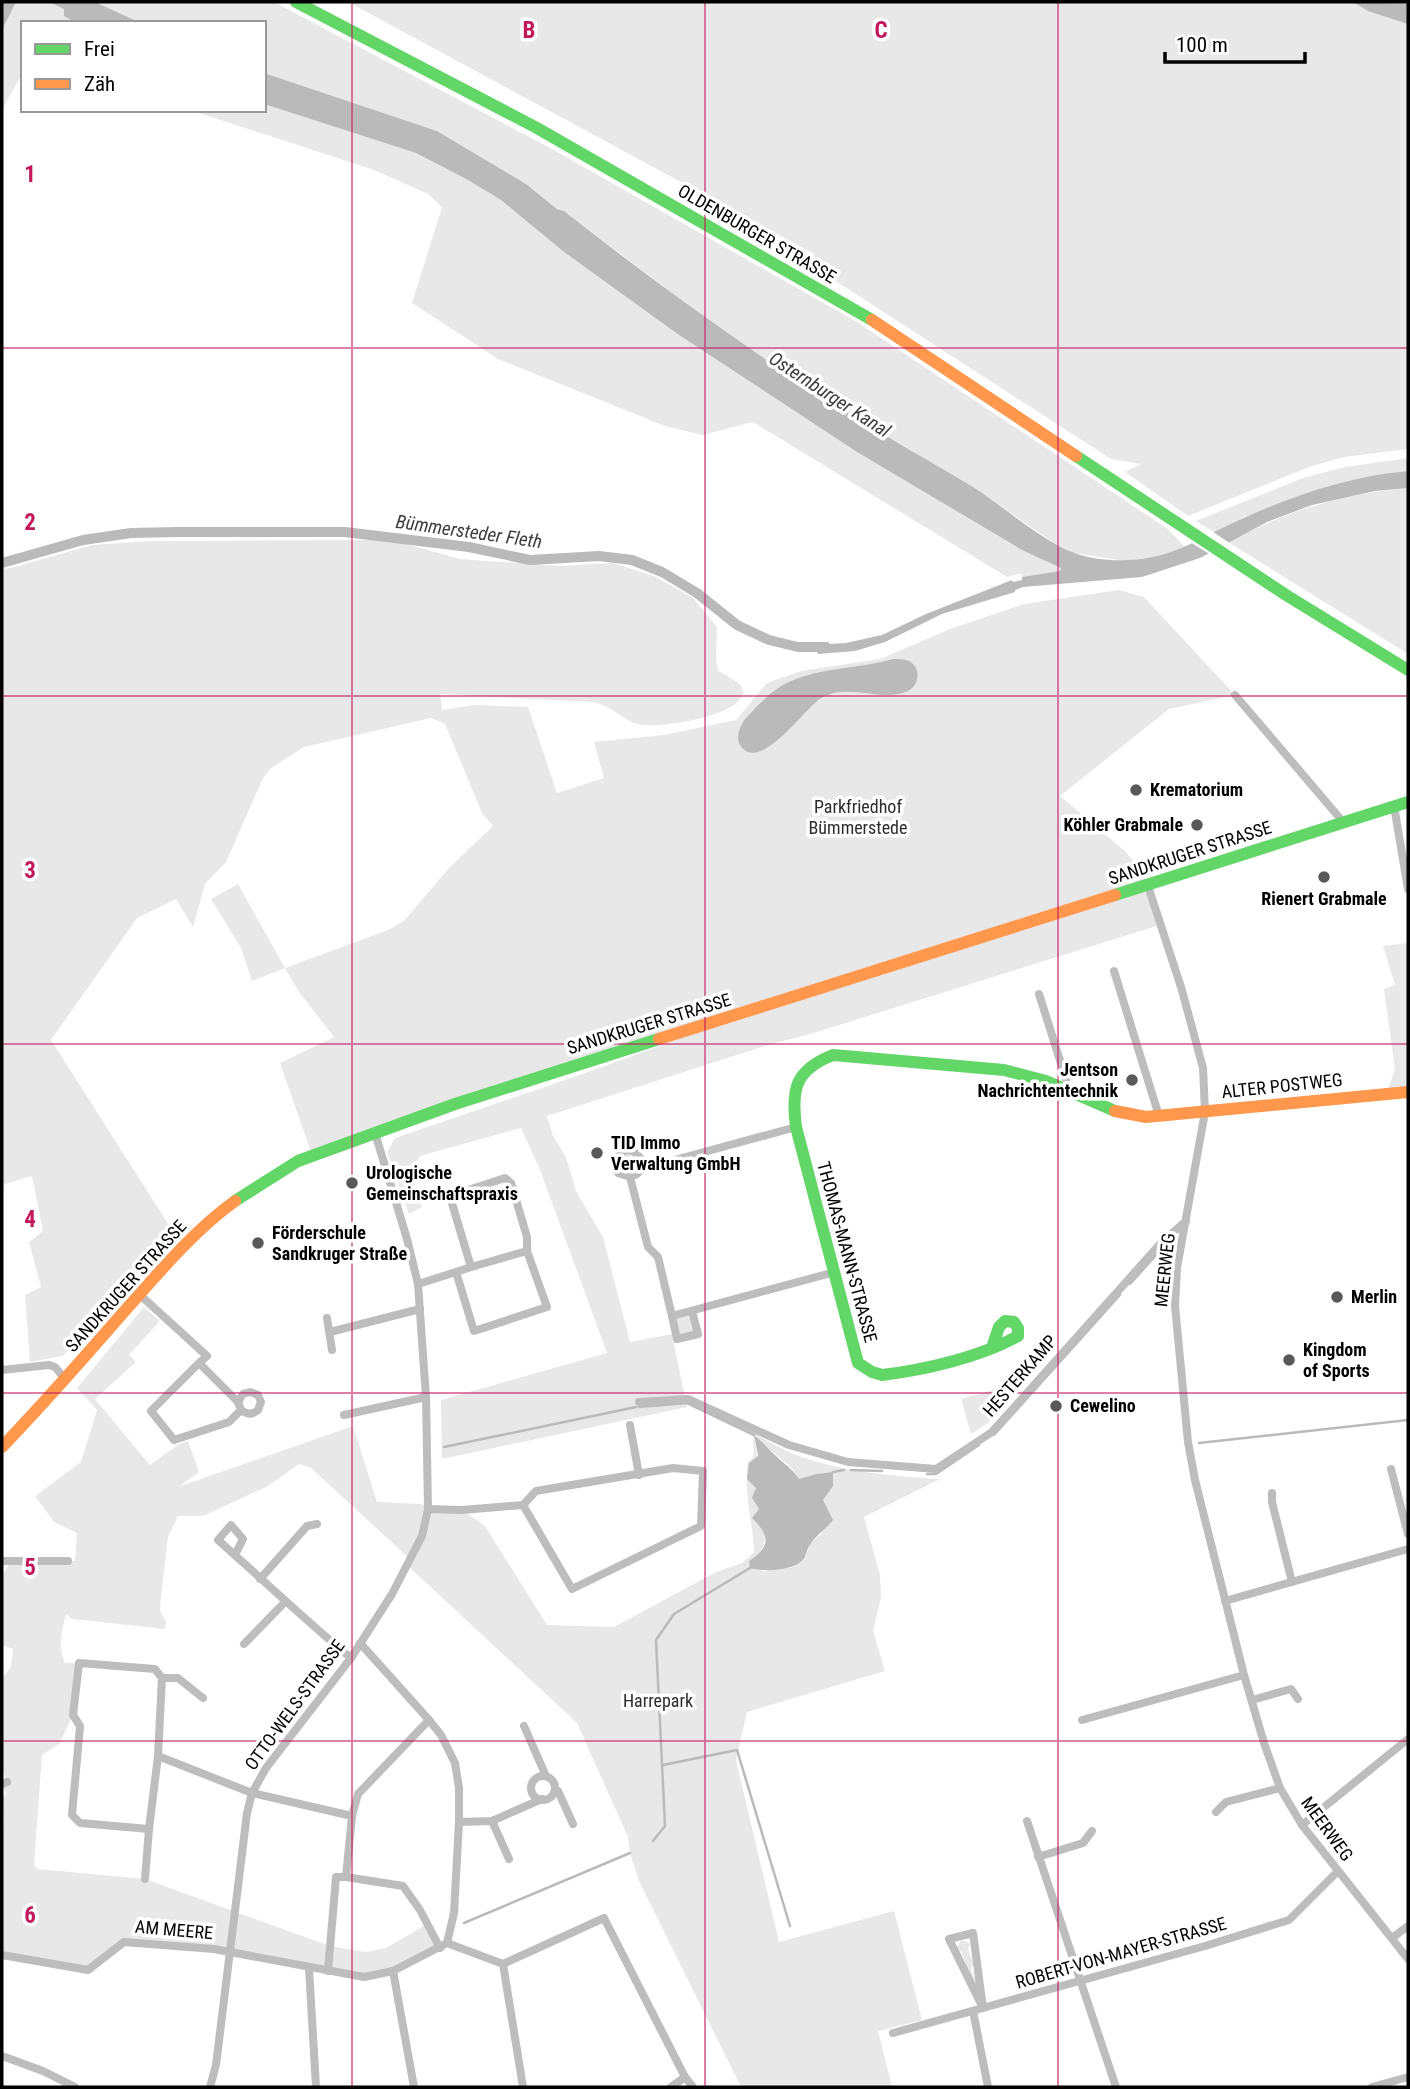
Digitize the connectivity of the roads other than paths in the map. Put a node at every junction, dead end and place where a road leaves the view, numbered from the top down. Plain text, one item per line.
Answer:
1 (296, 2) edge
2 (1408, 670) edge
3 (1235, 695) dead end
4 (1408, 802) edge
5 (1394, 806) junction
6 (1344, 823) junction
7 (1148, 886) junction
8 (1408, 889) edge
9 (1114, 971) dead end
10 (1040, 994) dead end
11 (857, 1058) joint
12 (1069, 1089) junction
13 (1408, 1092) edge
14 (1205, 1112) junction
15 (1159, 1116) junction
16 (796, 1127) junction
17 (375, 1133) junction
18 (642, 1169) junction
19 (630, 1177) junction
20 (1186, 1221) junction
21 (527, 1251) junction
22 (471, 1267) junction
23 (456, 1272) junction
24 (835, 1272) junction
25 (418, 1284) junction
26 (139, 1294) junction
27 (421, 1309) junction
28 (692, 1311) junction
29 (672, 1316) junction
30 (327, 1318) dead end
31 (330, 1332) junction
32 (992, 1348) dead end
33 (332, 1350) dead end
34 (199, 1363) junction
35 (2, 1370) edge
36 (65, 1379) junction
37 (426, 1397) junction
38 (639, 1402) dead end
39 (344, 1415) dead end
40 (630, 1425) dead end
41 (2, 1447) edge
42 (1391, 1469) dead end
43 (639, 1475) junction
44 (1272, 1493) dead end
45 (523, 1505) junction
46 (428, 1509) junction
47 (317, 1524) dead end
48 (1408, 1534) edge
49 (1408, 1549) edge
50 (235, 1555) dead end
51 (2, 1561) edge
52 (68, 1561) dead end
53 (260, 1579) junction
54 (1292, 1582) junction
55 (1225, 1601) junction
56 (285, 1602) junction
57 (360, 1643) junction
58 (244, 1644) dead end
59 (351, 1658) junction
60 (1244, 1675) junction
61 (162, 1678) junction
62 (203, 1698) dead end
63 (1298, 1699) dead end
64 (1252, 1700) junction
65 (429, 1720) junction
66 (1082, 1720) dead end
67 (524, 1726) dead end
68 (1408, 1739) edge
69 (158, 1756) junction
70 (546, 1776) junction
71 (1280, 1788) junction
72 (555, 1790) junction
73 (252, 1793) junction
74 (542, 1799) junction
75 (1216, 1812) dead end
76 (352, 1816) junction
77 (492, 1821) junction
78 (1027, 1821) dead end
79 (459, 1822) junction
80 (573, 1824) dead end
81 (1302, 1825) junction
82 (149, 1829) junction
83 (1092, 1831) dead end
84 (1038, 1857) junction
85 (509, 1860) dead end
86 (1338, 1871) junction
87 (346, 1877) junction
88 (145, 1879) dead end
89 (1408, 1926) edge
90 (1392, 1938) junction
91 (443, 1946) junction
92 (230, 1951) junction
93 (2, 1955) edge
94 (1408, 1959) edge
95 (503, 1964) junction
96 (309, 1968) junction
97 (328, 1971) junction
98 (393, 1971) junction
99 (1081, 1981) junction
100 (983, 2008) junction
101 (973, 2011) junction
102 (893, 2033) dead end
103 (2, 2056) edge
104 (685, 2077) junction
105 (1408, 2077) edge
106 (1385, 2086) edge
107 (75, 2087) edge
108 (210, 2087) edge
109 (316, 2087) edge
110 (414, 2087) edge
111 (523, 2087) edge
112 (671, 2087) edge
113 (693, 2087) edge
114 (988, 2087) edge
115 (1116, 2087) edge
116 (1372, 2087) edge

1 - 2 street, OLDENBURGER STRASSE
3 - 6 street
4 - 5 street, SANDKRUGER STRASSE
5 - 6 street, SANDKRUGER STRASSE
5 - 8 street
6 - 7 street, SANDKRUGER STRASSE
7 - 14 street, MEERWEG
7 - 17 street, SANDKRUGER STRASSE
9 - 15 street
10 - 12 street
11 - 12 street, ALTER POSTWEG
11 - 16 street, THOMAS-MANN-STRASSE
12 - 15 street, ALTER POSTWEG
13 - 14 street, ALTER POSTWEG
14 - 15 street, ALTER POSTWEG
14 - 20 street, MEERWEG
16 - 18 street
16 - 24 street, THOMAS-MANN-STRASSE
17 - 25 street, OTTO-WELS-STRASSE
17 - 26 street, SANDKRUGER STRASSE
18 - 19 street
18 - 19 street
19 - 29 street
20 - 38 street, HESTERKAMP
20 - 55 street, MEERWEG
21 - 22 street
21 - 22 street
21 - 23 street
22 - 23 street
23 - 25 street
24 - 28 street
24 - 32 street, THOMAS-MANN-STRASSE
25 - 27 street, OTTO-WELS-STRASSE
26 - 34 street
26 - 36 street, SANDKRUGER STRASSE
27 - 31 street
27 - 37 street, OTTO-WELS-STRASSE
28 - 29 street
28 - 29 street
30 - 31 street
31 - 33 street
34 - 34 street
35 - 36 street
36 - 41 street, SANDKRUGER STRASSE
37 - 39 street
37 - 46 street, OTTO-WELS-STRASSE
40 - 43 street
42 - 48 street
43 - 45 street
43 - 45 street
44 - 54 street
45 - 46 street
46 - 57 street, OTTO-WELS-STRASSE
47 - 53 street
49 - 54 street
50 - 53 street
51 - 52 street
53 - 56 street
54 - 55 street
55 - 60 street, MEERWEG
56 - 58 street
56 - 59 street
57 - 59 street, OTTO-WELS-STRASSE
57 - 65 street
59 - 73 street, OTTO-WELS-STRASSE
60 - 64 street, MEERWEG
60 - 66 street
61 - 62 street
61 - 69 street
61 - 82 street
63 - 64 street
64 - 71 street, MEERWEG
65 - 76 street
65 - 79 street
67 - 70 street
68 - 81 street
69 - 73 street
69 - 82 street
70 - 72 street
70 - 74 street
71 - 75 street
71 - 81 street, MEERWEG
72 - 74 street
72 - 80 street
73 - 76 street
73 - 92 street, OTTO-WELS-STRASSE
74 - 77 street
76 - 87 street
77 - 79 street
77 - 85 street
78 - 84 street
79 - 91 street
81 - 86 street, MEERWEG
82 - 88 street
83 - 84 street
84 - 99 street
86 - 90 street, MEERWEG
86 - 99 street, ROBERT-VON-MAYER-STRASSE
87 - 91 street
87 - 97 street
89 - 90 street
90 - 94 street, MEERWEG
91 - 95 street
91 - 98 street, AM MEERE
92 - 93 street, AM MEERE
92 - 96 street, AM MEERE
92 - 108 street, OTTO-WELS-STRASSE
95 - 104 street
95 - 111 street
96 - 97 street, AM MEERE
96 - 109 street
97 - 98 street, AM MEERE
98 - 110 street
99 - 100 street, ROBERT-VON-MAYER-STRASSE
99 - 115 street
100 - 100 street
100 - 101 street, ROBERT-VON-MAYER-STRASSE
101 - 102 street, ROBERT-VON-MAYER-STRASSE
101 - 114 street
103 - 107 street
104 - 112 street
104 - 113 street
105 - 106 street
106 - 116 street

